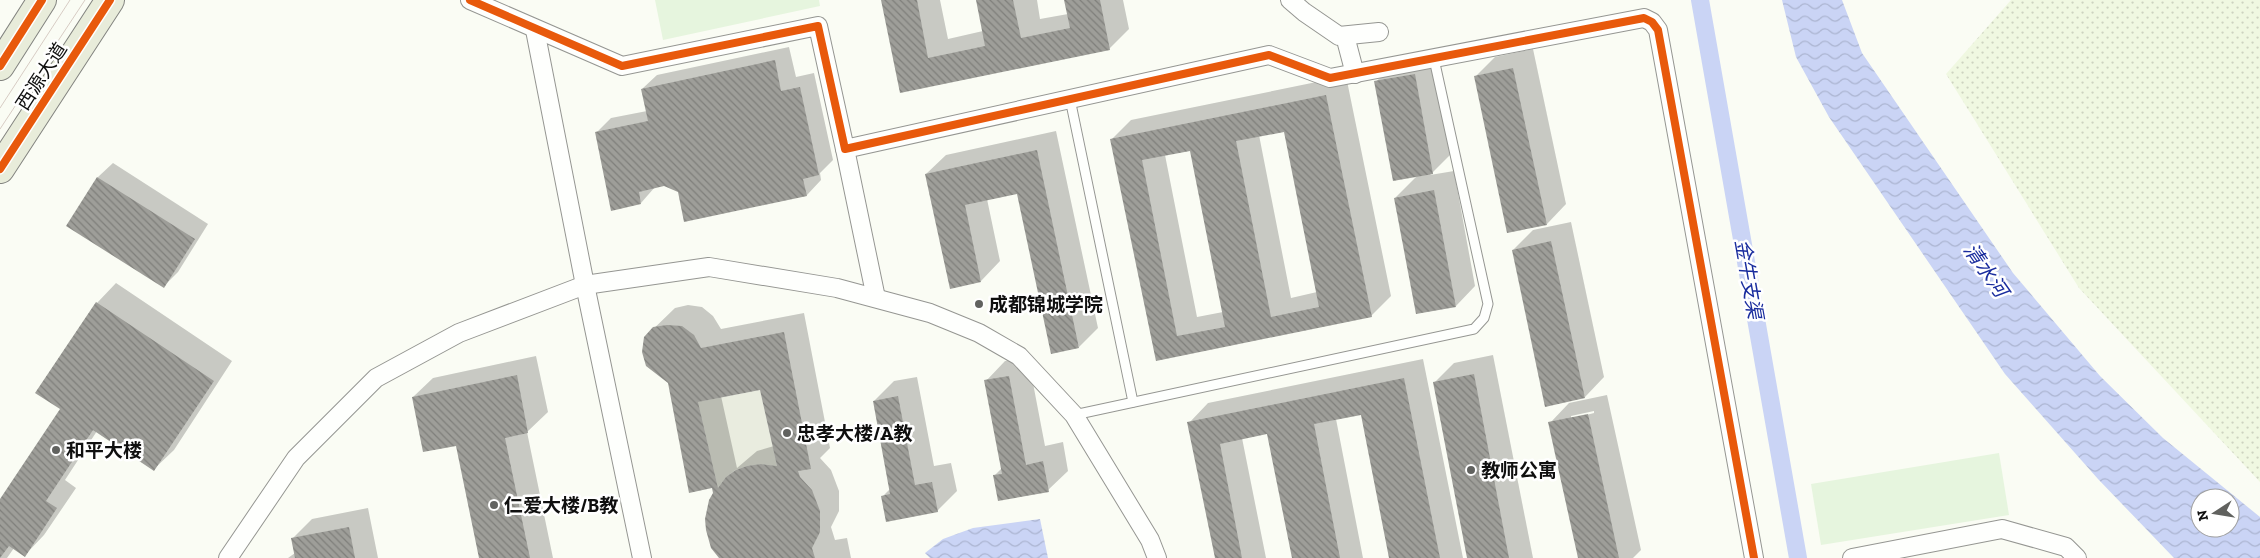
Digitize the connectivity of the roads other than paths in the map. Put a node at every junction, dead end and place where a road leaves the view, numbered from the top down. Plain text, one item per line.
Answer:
1 (42, 0) edge
2 (110, 0) edge
3 (470, 0) edge
4 (1290, 0) edge
5 (535, 30) junction
6 (1378, 32) dead end
7 (1346, 36) junction
8 (1434, 60) junction
9 (0, 66) edge
10 (1355, 74) junction
11 (1070, 99) junction
12 (845, 149) junction
13 (0, 169) edge
14 (585, 285) junction
15 (876, 298) junction
16 (1133, 402) junction
17 (1074, 415) junction
18 (228, 558) edge
19 (642, 558) edge
20 (1157, 558) edge
21 (1754, 558) edge
22 (1852, 558) edge
23 (2077, 558) edge

1 - 9 main road
2 - 13 main road, 西源大道
3 - 5 street
4 - 7 street
5 - 12 street
5 - 14 street
6 - 7 street
7 - 10 street
8 - 10 street
8 - 16 lane
8 - 21 street
10 - 11 street
11 - 12 street
11 - 16 lane
12 - 15 street
14 - 15 street
14 - 18 street
14 - 19 street
15 - 17 street
16 - 17 lane
17 - 20 street
22 - 23 street

